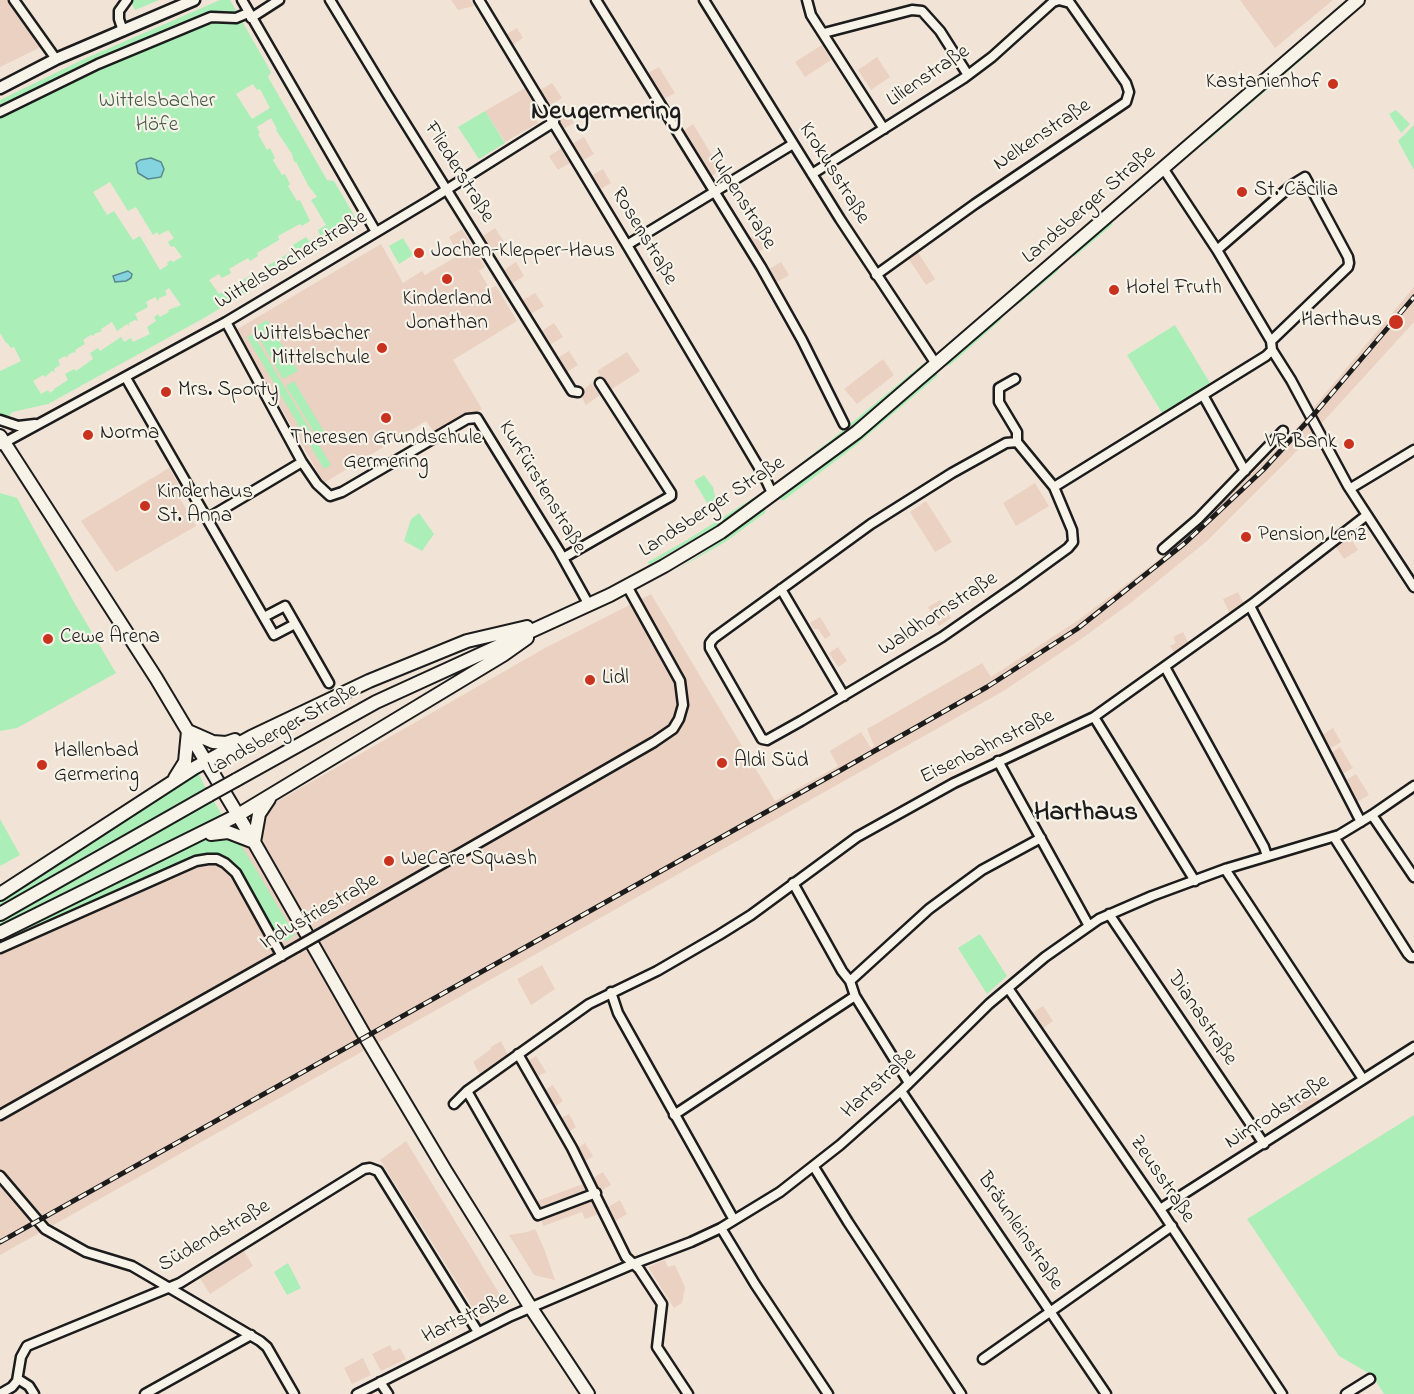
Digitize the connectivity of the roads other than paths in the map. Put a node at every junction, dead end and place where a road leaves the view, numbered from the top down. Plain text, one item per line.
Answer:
1 (14, 0) edge
2 (127, 0) edge
3 (194, 0) edge
4 (242, 0) edge
5 (279, 0) edge
6 (330, 0) edge
7 (479, 0) edge
8 (596, 0) edge
9 (704, 0) edge
10 (807, 0) edge
11 (1059, 0) edge
12 (1359, 0) edge
13 (250, 16) junction
14 (123, 31) junction
15 (824, 33) junction
16 (56, 59) junction
17 (968, 75) junction
18 (0, 88) edge
19 (0, 112) edge
20 (554, 122) junction
21 (885, 129) junction
22 (793, 144) junction
23 (1163, 168) junction
24 (812, 174) junction
25 (447, 190) junction
26 (713, 192) junction
27 (376, 232) junction
28 (627, 244) junction
29 (1217, 250) junction
30 (876, 275) junction
31 (226, 322) junction
32 (1272, 346) junction
33 (936, 364) junction
34 (126, 378) junction
35 (1016, 379) dead end
36 (600, 383) dead end
37 (578, 392) dead end
38 (1203, 395) junction
39 (0, 420) edge
40 (44, 421) junction
41 (844, 424) dead end
42 (1283, 431) dead end
43 (2, 442) edge
44 (1017, 442) junction
45 (1414, 450) edge
46 (302, 462) junction
47 (1245, 471) junction
48 (1054, 487) junction
49 (1351, 488) junction
50 (773, 495) junction
51 (1367, 515) junction
52 (208, 518) junction
53 (1163, 549) dead end
54 (563, 558) junction
55 (627, 586) junction
56 (1414, 586) edge
57 (781, 589) junction
58 (589, 604) junction
59 (1250, 606) junction
60 (264, 617) junction
61 (295, 624) junction
62 (540, 627) junction
63 (1166, 667) junction
64 (329, 683) dead end
65 (844, 696) junction
66 (1094, 717) junction
67 (188, 731) junction
68 (251, 737) junction
69 (206, 761) junction
70 (998, 761) junction
71 (171, 783) junction
72 (1414, 786) edge
73 (275, 792) junction
74 (238, 815) junction
75 (1372, 815) junction
76 (1360, 822) junction
77 (198, 836) junction
78 (1334, 837) junction
79 (1041, 838) junction
80 (254, 842) junction
81 (1267, 856) junction
82 (1225, 869) junction
83 (1414, 878) edge
84 (1195, 880) junction
85 (793, 883) junction
86 (0, 894) edge
87 (0, 914) edge
88 (1109, 914) junction
89 (1089, 926) junction
90 (0, 933) edge
91 (0, 948) edge
92 (282, 956) junction
93 (1414, 957) edge
94 (850, 981) junction
95 (1008, 988) junction
96 (611, 992) junction
97 (855, 996) junction
98 (1414, 1047) edge
99 (518, 1054) junction
100 (1363, 1079) junction
101 (909, 1083) junction
102 (467, 1091) junction
103 (901, 1091) junction
104 (454, 1104) dead end
105 (0, 1115) edge
106 (674, 1115) junction
107 (1264, 1144) junction
108 (814, 1167) junction
109 (0, 1176) edge
110 (596, 1193) junction
111 (1160, 1209) junction
112 (734, 1220) junction
113 (1172, 1226) junction
114 (721, 1228) junction
115 (633, 1264) junction
116 (167, 1287) junction
117 (531, 1308) junction
118 (1051, 1313) junction
119 (477, 1332) junction
120 (251, 1335) junction
121 (982, 1359) dead end
122 (18, 1379) junction
123 (1370, 1379) dead end
124 (380, 1382) junction
125 (0, 1394) edge
126 (34, 1394) edge
127 (145, 1394) edge
128 (294, 1394) edge
129 (357, 1394) edge
130 (388, 1394) edge
131 (588, 1394) edge
132 (688, 1394) edge
133 (828, 1394) edge
134 (961, 1394) edge
135 (1106, 1394) edge
136 (1282, 1394) edge
137 (1346, 1394) edge

1 - 16 street
2 - 14 street
3 - 14 street
4 - 13 street
5 - 13 street
6 - 25 street, Fliederstraße
7 - 20 street, Rosenstraße
8 - 26 street, Tulpenstraße
9 - 22 street, Krokusstraße
10 - 15 street
11 - 17 street, Lilienstraße
11 - 30 street, Nelkenstraße
12 - 23 main road, Landsberger Straße
13 - 19 street
13 - 27 street
14 - 16 street
15 - 17 street
15 - 21 street
16 - 18 street
17 - 21 street, Lilienstraße
20 - 25 street, Wittelsbacherstraße
20 - 28 street, Rosenstraße
21 - 24 street, Lilienstraße
22 - 24 street, Krokusstraße
22 - 26 street
23 - 29 street
23 - 33 main road, Landsberger Straße
24 - 30 street, Krokusstraße
25 - 27 street, Wittelsbacherstraße
25 - 37 street, Fliederstraße
26 - 28 street
26 - 41 street, Tulpenstraße
27 - 31 street, Wittelsbacherstraße
28 - 50 street, Rosenstraße
29 - 32 street
29 - 32 street
30 - 33 street, Krokusstraße
31 - 34 street, Wittelsbacherstraße
31 - 46 street, Kurfürstenstraße
32 - 38 street
32 - 49 street
33 - 50 main road, Landsberger Straße
34 - 40 street, Wittelsbacherstraße
34 - 52 street
35 - 44 street, Waldhornstraße
36 - 54 street
38 - 47 street
38 - 48 street
39 - 40 street, Wittelsbacherstraße
40 - 43 street, Wittelsbacherstraße
42 - 47 street
43 - 67 main road
44 - 48 street, Waldhornstraße
44 - 57 street
45 - 49 street
46 - 52 street
46 - 54 street, Kurfürstenstraße
47 - 53 street
48 - 65 street, Waldhornstraße
49 - 51 street
50 - 55 main road, Landsberger Straße
51 - 56 street
51 - 59 street, Eisenbahnstraße
52 - 60 street
54 - 58 street, Kurfürstenstraße
55 - 58 main road, Landsberger Straße
55 - 92 street, Industriestraße, bridge
57 - 65 street
57 - 65 street, Waldhornstraße
58 - 62 main road, Landsberger Straße
59 - 63 street, Eisenbahnstraße
59 - 76 street
60 - 61 street
60 - 61 street
61 - 64 street
62 - 68 main road
62 - 73 main road
62 - 87 main road, Landsberger Straße, bridge
63 - 66 street, Eisenbahnstraße
63 - 81 street
66 - 70 street, Eisenbahnstraße
66 - 84 street
67 - 68 main road
67 - 69 main road
67 - 71 main road
68 - 69 main road
69 - 71 main road
69 - 74 main road
70 - 79 street
70 - 85 street, Eisenbahnstraße
71 - 86 main road
72 - 75 street, Hartstraße
73 - 74 main road
73 - 80 main road
74 - 77 main road
74 - 80 main road
75 - 76 street, Hartstraße
75 - 83 street
76 - 78 street, Hartstraße
77 - 80 main road
77 - 90 main road
78 - 81 street, Hartstraße
78 - 93 street
79 - 89 street
79 - 94 street
80 - 117 main road
81 - 82 street, Hartstraße
82 - 84 street, Hartstraße
82 - 100 street
84 - 88 street, Hartstraße
85 - 94 street
85 - 96 street, Eisenbahnstraße
88 - 89 street, Hartstraße
88 - 107 street, Dianastraße
89 - 95 street, Hartstraße
91 - 92 street
92 - 105 street, Industriestraße
94 - 97 street
95 - 101 street, Hartstraße
95 - 111 street, Zeusstraße
96 - 99 street, Eisenbahnstraße
96 - 106 street
97 - 101 street
97 - 106 street
98 - 100 street, Nimrodstraße
99 - 102 street, Eisenbahnstraße
99 - 110 street
100 - 107 street, Nimrodstraße
101 - 103 street, Hartstraße
102 - 104 street, Eisenbahnstraße
102 - 110 street
103 - 108 street, Hartstraße
103 - 118 street, Bräunleinstraße
106 - 112 street
107 - 111 street, Nimrodstraße
108 - 112 street, Hartstraße
108 - 134 street
109 - 116 street
110 - 115 street
111 - 113 street, Zeusstraße
112 - 114 street, Hartstraße
113 - 118 street
113 - 136 street, Zeusstraße
114 - 115 street, Hartstraße
114 - 133 street
115 - 117 street, Hartstraße
115 - 132 street
116 - 119 street, Südendstraße
116 - 120 street
116 - 122 street, Südendstraße
117 - 119 street, Hartstraße
117 - 131 main road
118 - 121 street
118 - 135 street, Bräunleinstraße
119 - 124 street, Hartstraße
120 - 127 street
120 - 128 street
122 - 125 street
122 - 126 street
123 - 137 street
124 - 129 street, Hartstraße
124 - 130 street

